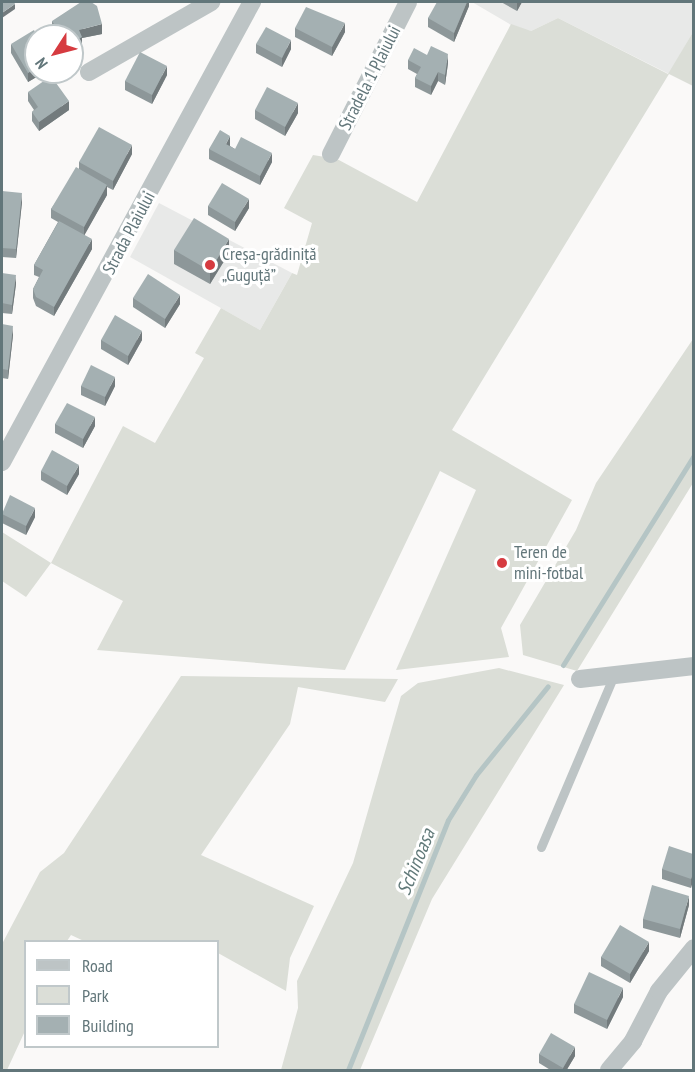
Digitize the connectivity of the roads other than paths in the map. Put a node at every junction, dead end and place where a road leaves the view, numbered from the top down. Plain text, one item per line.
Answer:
1 (211, 2) edge
2 (252, 2) edge
3 (408, 2) edge
4 (89, 72) dead end
5 (331, 154) dead end
6 (2, 462) edge
7 (693, 666) edge
8 (614, 675) junction
9 (580, 679) dead end
10 (541, 847) dead end
11 (693, 948) edge
12 (609, 1071) edge

1 - 4 street
2 - 6 street, Strada Plaiului
3 - 5 street, Stradela 1 Plaiului
7 - 8 street
8 - 9 street
8 - 10 lane
11 - 12 street

